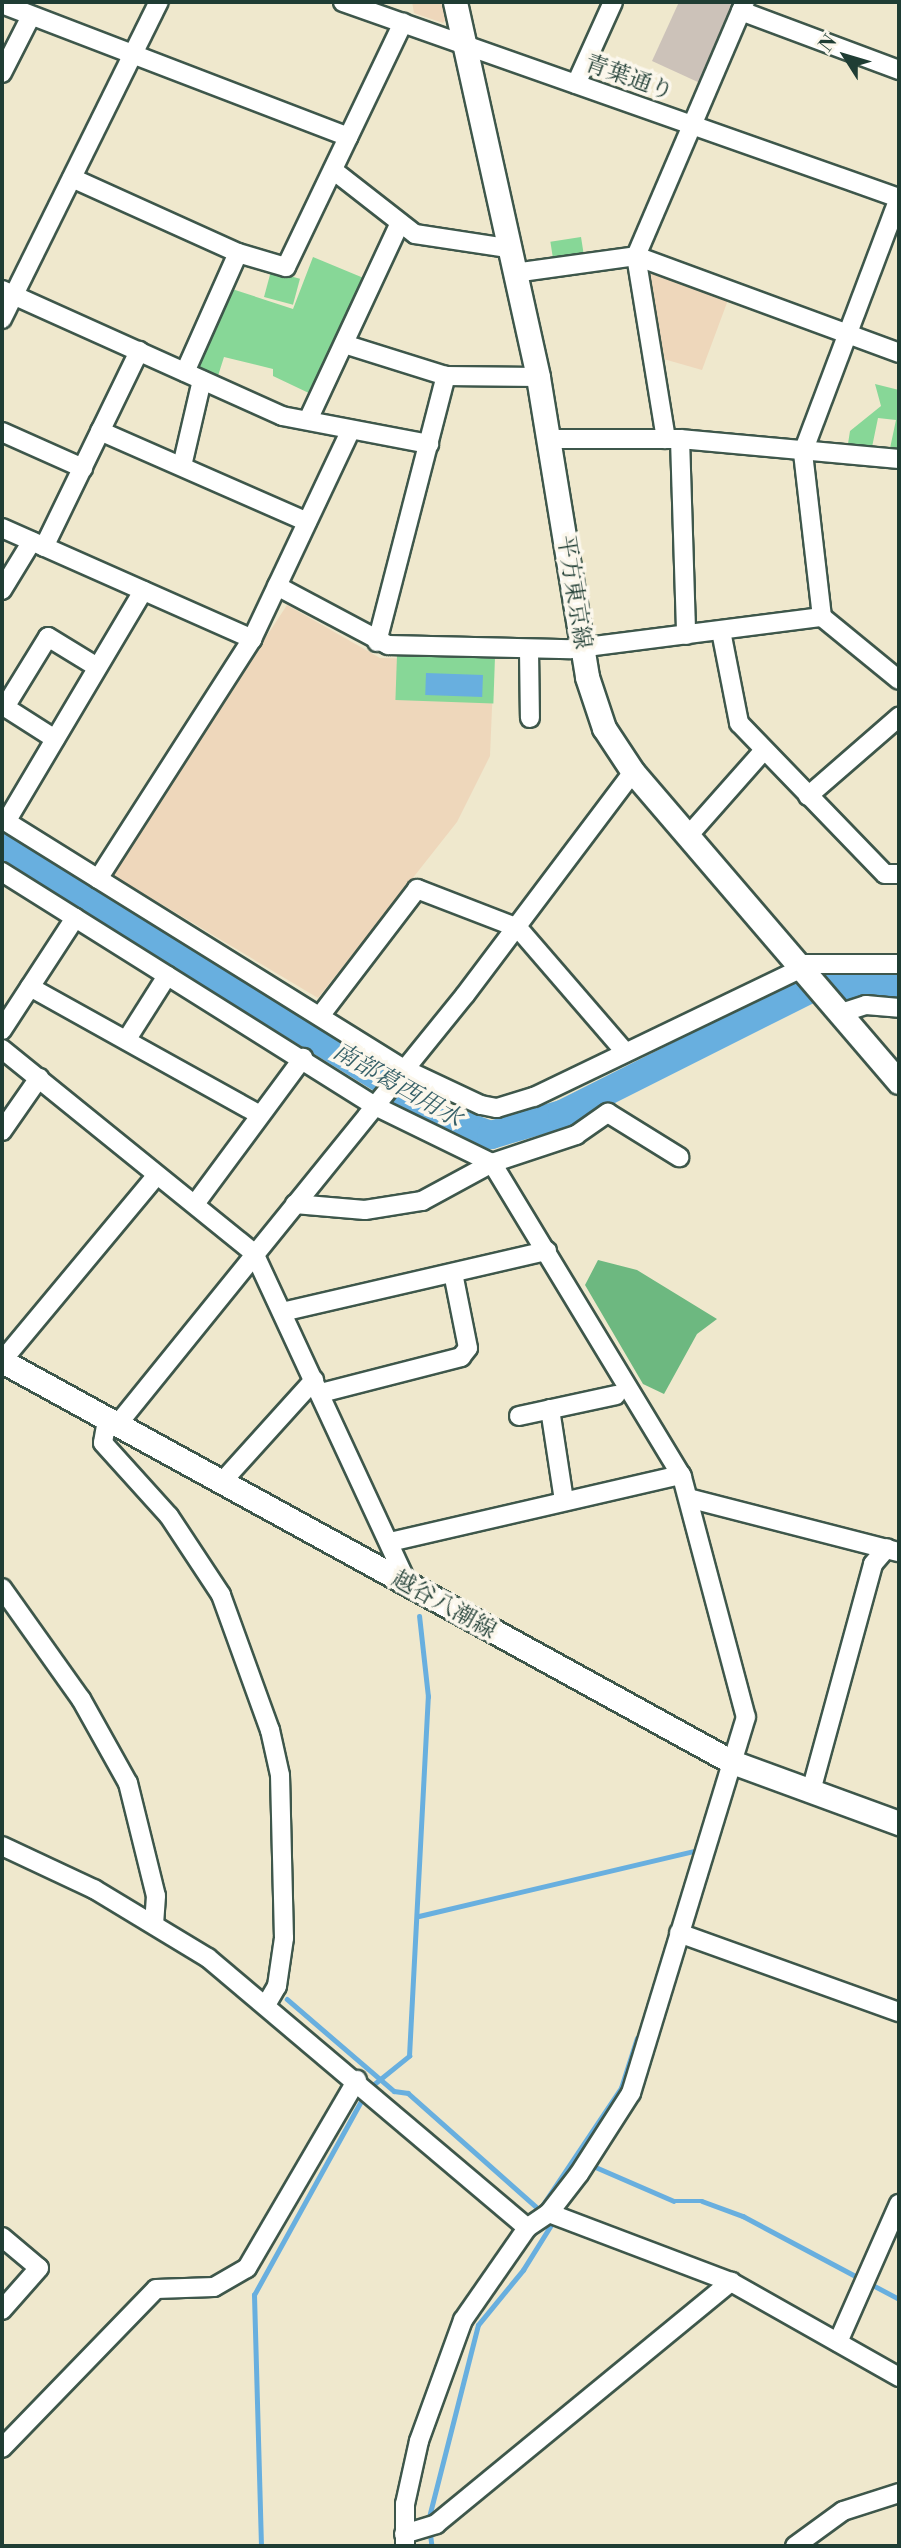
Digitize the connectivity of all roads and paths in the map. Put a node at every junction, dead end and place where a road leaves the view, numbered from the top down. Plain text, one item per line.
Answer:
1 (159, 2) edge
2 (343, 2) edge
3 (455, 2) edge
4 (613, 2) edge
5 (2, 4) edge
6 (743, 7) edge
7 (32, 16) junction
8 (403, 23) junction
9 (464, 45) junction
10 (132, 55) junction
11 (899, 70) edge
12 (2, 73) edge
13 (576, 84) junction
14 (689, 126) junction
15 (348, 137) junction
16 (333, 170) junction
17 (72, 178) junction
18 (899, 198) edge
19 (400, 223) junction
20 (508, 247) junction
21 (238, 253) junction
22 (636, 256) junction
23 (514, 274) junction
24 (8, 292) edge
25 (2, 319) edge
26 (848, 333) junction
27 (344, 344) junction
28 (139, 351) junction
29 (899, 353) edge
30 (185, 372) junction
31 (446, 376) junction
32 (538, 377) junction
33 (202, 380) junction
34 (308, 420) junction
35 (351, 429) junction
36 (100, 431) junction
37 (2, 432) edge
38 (551, 439) junction
39 (673, 439) junction
40 (429, 444) junction
41 (803, 452) junction
42 (899, 459) edge
43 (182, 466) junction
44 (83, 468) junction
45 (307, 522) junction
46 (2, 528) edge
47 (38, 544) junction
48 (277, 586) junction
49 (2, 590) edge
50 (143, 591) junction
51 (822, 617) junction
52 (721, 631) junction
53 (686, 635) junction
54 (252, 639) junction
55 (377, 642) junction
56 (583, 648) junction
57 (529, 650) junction
58 (97, 667) junction
59 (899, 680) edge
60 (899, 717) edge
61 (530, 718) dead end
62 (55, 739) junction
63 (764, 750) junction
64 (633, 772) junction
65 (808, 796) junction
66 (4, 820) edge
67 (688, 836) junction
68 (2, 872) edge
69 (899, 874) edge
70 (98, 879) junction
71 (75, 918) junction
72 (518, 928) junction
73 (899, 964) edge
74 (804, 969) junction
75 (167, 976) junction
76 (30, 987) junction
77 (836, 1008) junction
78 (899, 1008) edge
79 (320, 1016) junction
80 (2, 1030) edge
81 (127, 1038) junction
82 (2, 1049) edge
83 (625, 1052) junction
84 (303, 1058) junction
85 (402, 1072) junction
86 (39, 1078) junction
87 (899, 1082) edge
88 (377, 1103) junction
89 (260, 1115) junction
90 (2, 1131) edge
91 (679, 1157) dead end
92 (492, 1163) junction
93 (157, 1175) junction
94 (195, 1204) junction
95 (295, 1204) junction
96 (547, 1251) junction
97 (254, 1253) junction
98 (453, 1273) junction
99 (282, 1312) junction
100 (2, 1361) edge
101 (317, 1386) junction
102 (616, 1395) dead end
103 (550, 1409) junction
104 (519, 1416) dead end
105 (112, 1423) junction
106 (681, 1475) junction
107 (221, 1483) junction
108 (688, 1498) junction
109 (564, 1501) junction
110 (899, 1532) edge
111 (390, 1542) junction
112 (893, 1550) edge
113 (408, 1585) junction
114 (2, 1588) edge
115 (732, 1762) junction
116 (811, 1791) junction
117 (899, 1823) edge
118 (2, 1846) edge
119 (154, 1923) junction
120 (679, 1933) junction
121 (267, 2003) junction
122 (899, 2012) edge
123 (357, 2080) junction
124 (899, 2204) edge
125 (550, 2213) junction
126 (527, 2228) junction
127 (894, 2228) edge
128 (2, 2237) edge
129 (731, 2282) junction
130 (2, 2310) edge
131 (838, 2342) junction
132 (899, 2377) edge
133 (2, 2448) edge
134 (899, 2493) edge
135 (404, 2540) edge
136 (795, 2546) edge

1 - 10 street
2 - 8 street, 青葉通り
3 - 9 main road, 平方東京線
4 - 13 street
5 - 7 street
6 - 11 street
6 - 14 street
7 - 10 street
7 - 12 street
8 - 9 street, 青葉通り
8 - 15 street
9 - 13 street, 青葉通り
9 - 20 main road, 平方東京線
10 - 15 street
10 - 17 street
13 - 14 street, 青葉通り
14 - 18 street, 青葉通り
14 - 22 street
15 - 16 street
16 - 19 street
16 - 21 street
17 - 21 street
17 - 24 street
18 - 26 street
19 - 20 street
19 - 27 street
20 - 23 main road, 平方東京線
21 - 30 street
22 - 23 street
22 - 26 street
22 - 39 street
23 - 32 main road, 平方東京線
24 - 25 street
24 - 28 street
26 - 29 street
26 - 41 street
27 - 31 street
27 - 34 street
28 - 30 street
28 - 36 street
30 - 33 street
31 - 32 street
31 - 40 street
32 - 38 main road, 平方東京線
33 - 34 street
33 - 43 street
34 - 35 street
35 - 40 street
35 - 45 street
36 - 43 street
36 - 44 street
37 - 44 street
38 - 39 street
38 - 56 main road, 平方東京線
39 - 41 street
39 - 53 street
40 - 55 street
41 - 42 street
41 - 51 street
43 - 45 street
44 - 47 street
45 - 48 street
46 - 47 street
47 - 49 street
47 - 50 street
48 - 54 street
48 - 55 street
50 - 54 street
50 - 58 street
51 - 52 street
51 - 59 street
52 - 53 street
52 - 63 street
53 - 56 street
54 - 70 street
55 - 57 street
56 - 57 street
56 - 64 main road, 平方東京線
57 - 61 street
58 - 62 street
58 - 62 street
60 - 65 street
62 - 66 street
63 - 65 street
63 - 67 street
64 - 67 main road, 平方東京線
64 - 72 street
65 - 69 street
66 - 70 street
67 - 74 main road, 平方東京線
68 - 71 street
70 - 79 street
71 - 75 street
71 - 76 street
72 - 79 street
72 - 83 street
72 - 85 street
73 - 74 street
74 - 77 main road, 平方東京線
74 - 83 street
75 - 81 street
75 - 84 street
76 - 80 street
76 - 81 street
77 - 78 street
77 - 87 main road, 平方東京線
79 - 85 street
81 - 89 street
82 - 86 street
83 - 85 street
84 - 88 street
84 - 89 street
85 - 88 street
86 - 90 street
86 - 93 street
88 - 92 street
88 - 95 street
89 - 94 street
91 - 92 street
92 - 95 street
92 - 96 street
93 - 94 street
93 - 100 street
94 - 97 street
95 - 97 street
96 - 98 street
96 - 106 street
97 - 99 street
97 - 105 street
98 - 99 street
98 - 101 street
99 - 101 street
100 - 105 main road, 越谷八潮線
101 - 107 street
101 - 111 street
102 - 103 street
103 - 104 street
103 - 109 street
105 - 107 main road, 越谷八潮線
105 - 121 street
106 - 108 street
106 - 109 street
107 - 113 main road, 越谷八潮線
108 - 112 street
108 - 115 street
109 - 111 street
110 - 112 street
111 - 113 street
112 - 116 street
113 - 115 main road, 越谷八潮線
114 - 119 street
115 - 116 main road, 越谷八潮線
115 - 120 street
116 - 117 main road, 越谷八潮線
118 - 119 street
119 - 121 street
120 - 122 street
120 - 125 street
121 - 123 street
123 - 126 street
123 - 133 street
124 - 127 street
125 - 126 street
125 - 129 street
126 - 135 street
127 - 131 street
128 - 130 street
129 - 131 street
129 - 135 street
131 - 132 street
134 - 136 street

